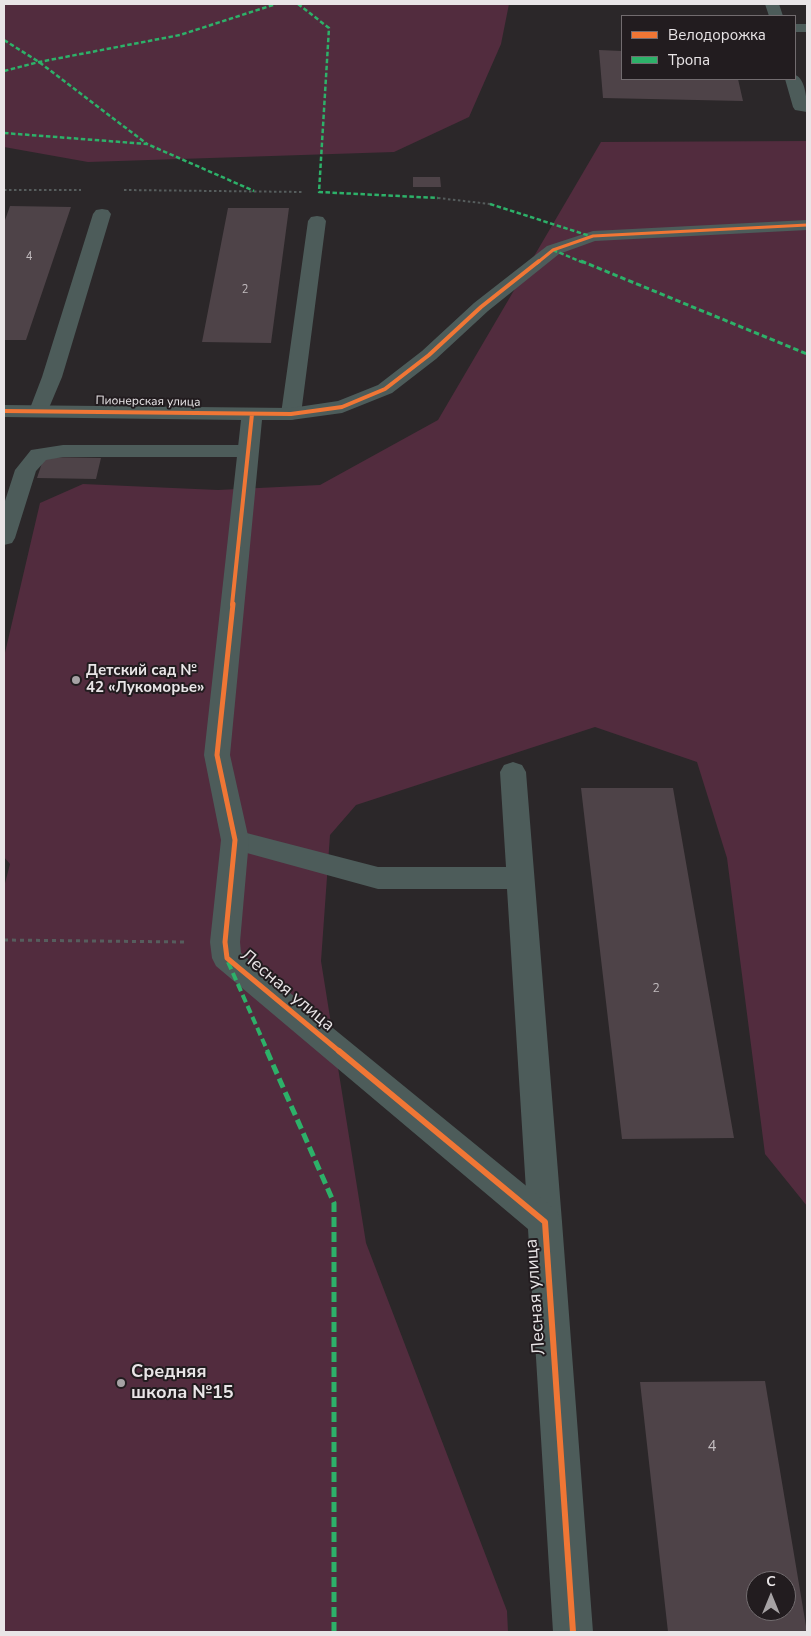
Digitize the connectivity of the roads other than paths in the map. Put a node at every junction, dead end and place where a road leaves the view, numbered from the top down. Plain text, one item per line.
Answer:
1 (793, 80) edge
2 (807, 107) edge
3 (102, 214) dead end
4 (317, 221) road end
5 (807, 226) edge
6 (4, 410) edge
7 (39, 411) junction
8 (252, 414) junction
9 (291, 414) junction
10 (248, 451) junction
11 (4, 538) edge
12 (513, 772) dead end
13 (235, 840) junction
14 (522, 878) junction
15 (545, 1222) junction
16 (573, 1632) edge

1 - 2 street
3 - 7 street
4 - 9 street
5 - 9 street, Пионерская улица
6 - 7 street, Пионерская улица
7 - 8 street, Пионерская улица
8 - 9 street, Пионерская улица
8 - 10 street
10 - 11 street
10 - 13 street
12 - 14 street
13 - 14 street
13 - 15 street, Лесная улица
14 - 15 street
15 - 16 street, Лесная улица

